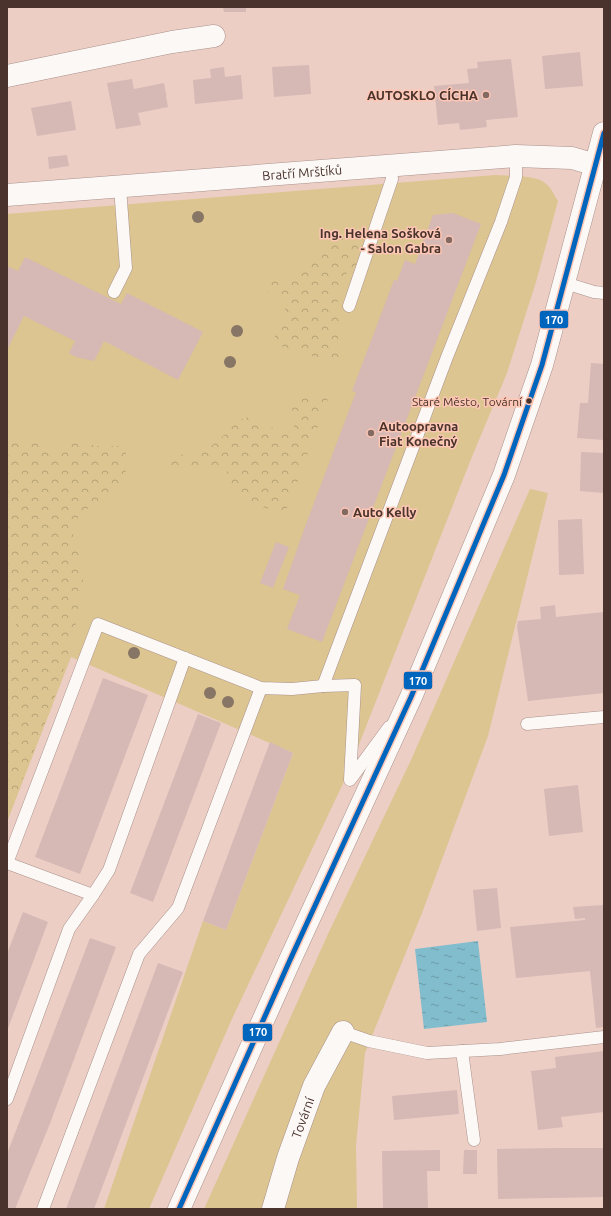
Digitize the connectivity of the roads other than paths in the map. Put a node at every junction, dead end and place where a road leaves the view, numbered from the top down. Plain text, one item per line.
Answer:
1 (214, 36) dead end
2 (7, 76) edge
3 (604, 133) edge
4 (516, 156) junction
5 (596, 165) junction
6 (390, 166) junction
7 (120, 187) junction
8 (7, 195) edge
9 (565, 283) junction
10 (114, 292) dead end
11 (604, 293) edge
12 (349, 306) dead end
13 (185, 658) junction
14 (323, 686) junction
15 (261, 688) junction
16 (411, 697) junction
17 (604, 717) edge
18 (527, 724) dead end
19 (93, 896) junction
20 (343, 1032) joint
21 (604, 1037) edge
22 (462, 1051) junction
23 (7, 1099) edge
24 (474, 1140) dead end
25 (43, 1209) edge
26 (179, 1209) edge
27 (273, 1209) edge

1 - 2 main road
3 - 5 main road
4 - 5 main road, Bratří Mrštíků
4 - 6 main road, Bratří Mrštíků
4 - 14 lane
5 - 9 main road
6 - 7 main road, Bratří Mrštíků
6 - 12 lane
7 - 8 main road, Bratří Mrštíků
7 - 10 lane
9 - 11 lane
9 - 16 main road
13 - 15 lane
13 - 19 lane
13 - 19 lane
14 - 15 lane
14 - 16 lane
15 - 25 lane
16 - 26 main road
17 - 18 lane
19 - 23 lane
20 - 22 lane
20 - 27 main road, Tovární
21 - 22 lane
22 - 24 lane

